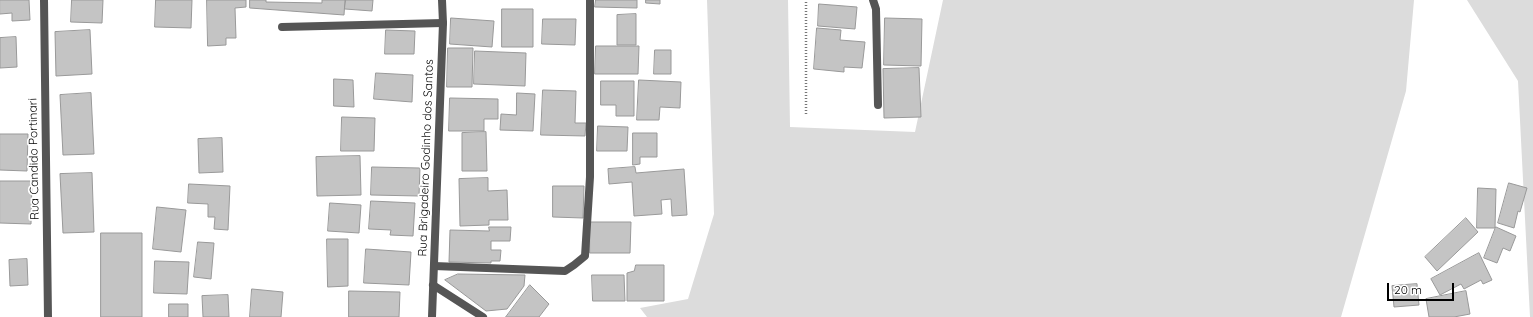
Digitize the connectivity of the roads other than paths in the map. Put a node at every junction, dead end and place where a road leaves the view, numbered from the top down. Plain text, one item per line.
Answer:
1 (44, 0) edge
2 (442, 0) edge
3 (590, 0) edge
4 (874, 0) edge
5 (443, 24) junction
6 (282, 27) dead end
7 (878, 105) dead end
8 (434, 266) junction
9 (433, 285) junction
10 (48, 317) edge
11 (432, 317) edge
12 (483, 317) edge

1 - 10 street, Rua Candido Portinari
2 - 5 street, Rua Brigadeiro Godinho dos Santos
3 - 8 street
4 - 7 street
5 - 6 street
5 - 8 street, Rua Brigadeiro Godinho dos Santos
8 - 9 street, Rua Brigadeiro Godinho dos Santos
9 - 11 street, Rua Brigadeiro Godinho dos Santos
9 - 12 street

